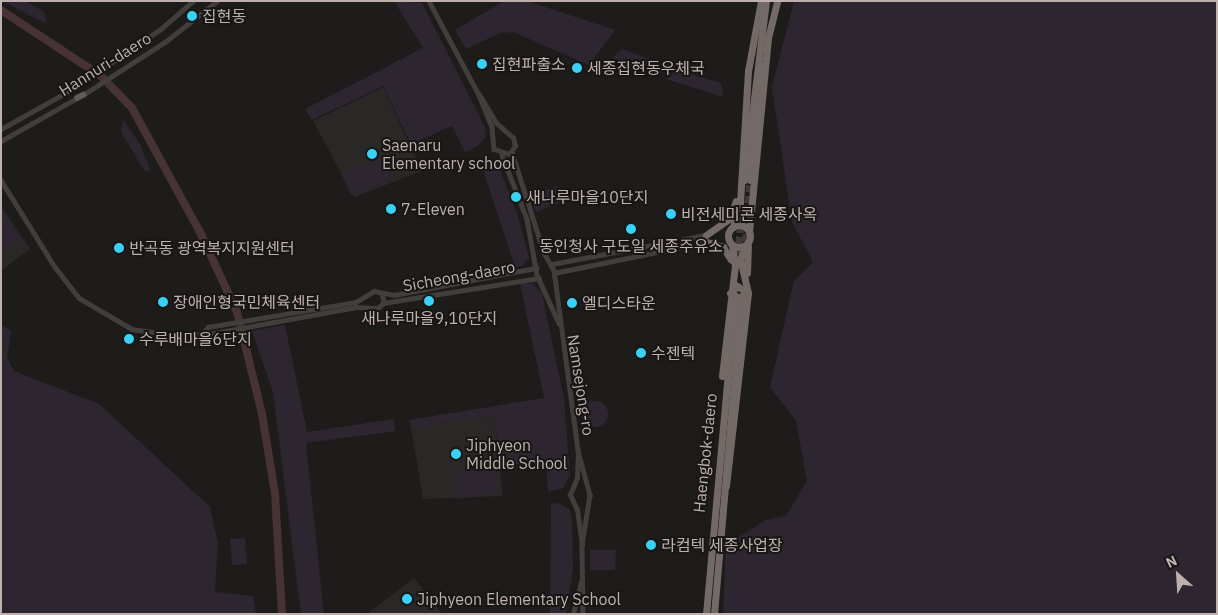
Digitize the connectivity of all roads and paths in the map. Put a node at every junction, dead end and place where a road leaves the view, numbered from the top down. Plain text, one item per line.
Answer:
1 (193, 1) edge
2 (217, 1) edge
3 (429, 1) edge
4 (761, 1) edge
5 (766, 1) edge
6 (775, 1) edge
7 (77, 86) joint
8 (69, 91) joint
9 (480, 95) junction
10 (1, 129) edge
11 (506, 133) junction
12 (494, 138) junction
13 (1, 141) edge
14 (512, 152) junction
15 (502, 155) junction
16 (1, 180) edge
17 (744, 181) junction
18 (756, 186) junction
19 (732, 228) junction
20 (707, 238) junction
21 (748, 238) junction
22 (731, 244) junction
23 (550, 263) junction
24 (537, 267) junction
25 (553, 274) junction
26 (540, 278) junction
27 (382, 293) junction
28 (738, 294) junction
29 (366, 297) junction
30 (383, 303) junction
31 (369, 306) junction
32 (267, 319) junction
33 (559, 324) junction
34 (204, 332) junction
35 (578, 451) junction
36 (574, 487) junction
37 (586, 487) junction
38 (719, 493) junction
39 (588, 502) junction
40 (574, 504) junction
41 (582, 545) junction
42 (581, 582) junction
43 (573, 614) edge
44 (584, 614) edge
45 (706, 614) edge
46 (714, 614) edge

1 - 7 street, Hannuri-daero
2 - 13 street, Hannuri-daero
3 - 9 street
4 - 17 highway
5 - 17 highway
6 - 17 highway
6 - 18 highway
7 - 8 main road, Hannuri-daero
8 - 10 street, Hannuri-daero
9 - 11 street
9 - 12 street
11 - 12 street
11 - 14 street
12 - 15 street
14 - 15 street
14 - 23 street
15 - 24 street
16 - 34 street
17 - 18 highway
17 - 19 highway
17 - 20 highway
18 - 21 highway
19 - 20 highway
19 - 21 highway
19 - 22 highway
20 - 22 highway
20 - 23 street
20 - 25 street
20 - 28 highway
21 - 22 highway
21 - 28 highway
22 - 28 highway
23 - 24 street, Sicheong-daero
23 - 25 street, Namsejong-ro
24 - 26 street, Namsejong-ro
24 - 27 street, Sicheong-daero
25 - 26 street, Sicheong-daero
25 - 33 street, Namsejong-ro
26 - 30 street, Sicheong-daero
26 - 33 street, Namsejong-ro
27 - 29 street, Sicheong-daero
27 - 30 street
28 - 38 highway, Haengbok-daero
28 - 38 highway
29 - 31 street
29 - 32 street
30 - 31 street, Sicheong-daero
31 - 32 street
32 - 34 street
32 - 34 street
33 - 35 street, Namsejong-ro
35 - 36 street, Namsejong-ro
35 - 37 street, Namsejong-ro
36 - 37 street
36 - 40 street, Namsejong-ro
37 - 39 street, Namsejong-ro
38 - 45 highway, Haengbok-daero
38 - 46 highway, Haengbok-daero
39 - 40 street
39 - 41 street
40 - 41 street
41 - 42 street
42 - 43 street
42 - 44 street

